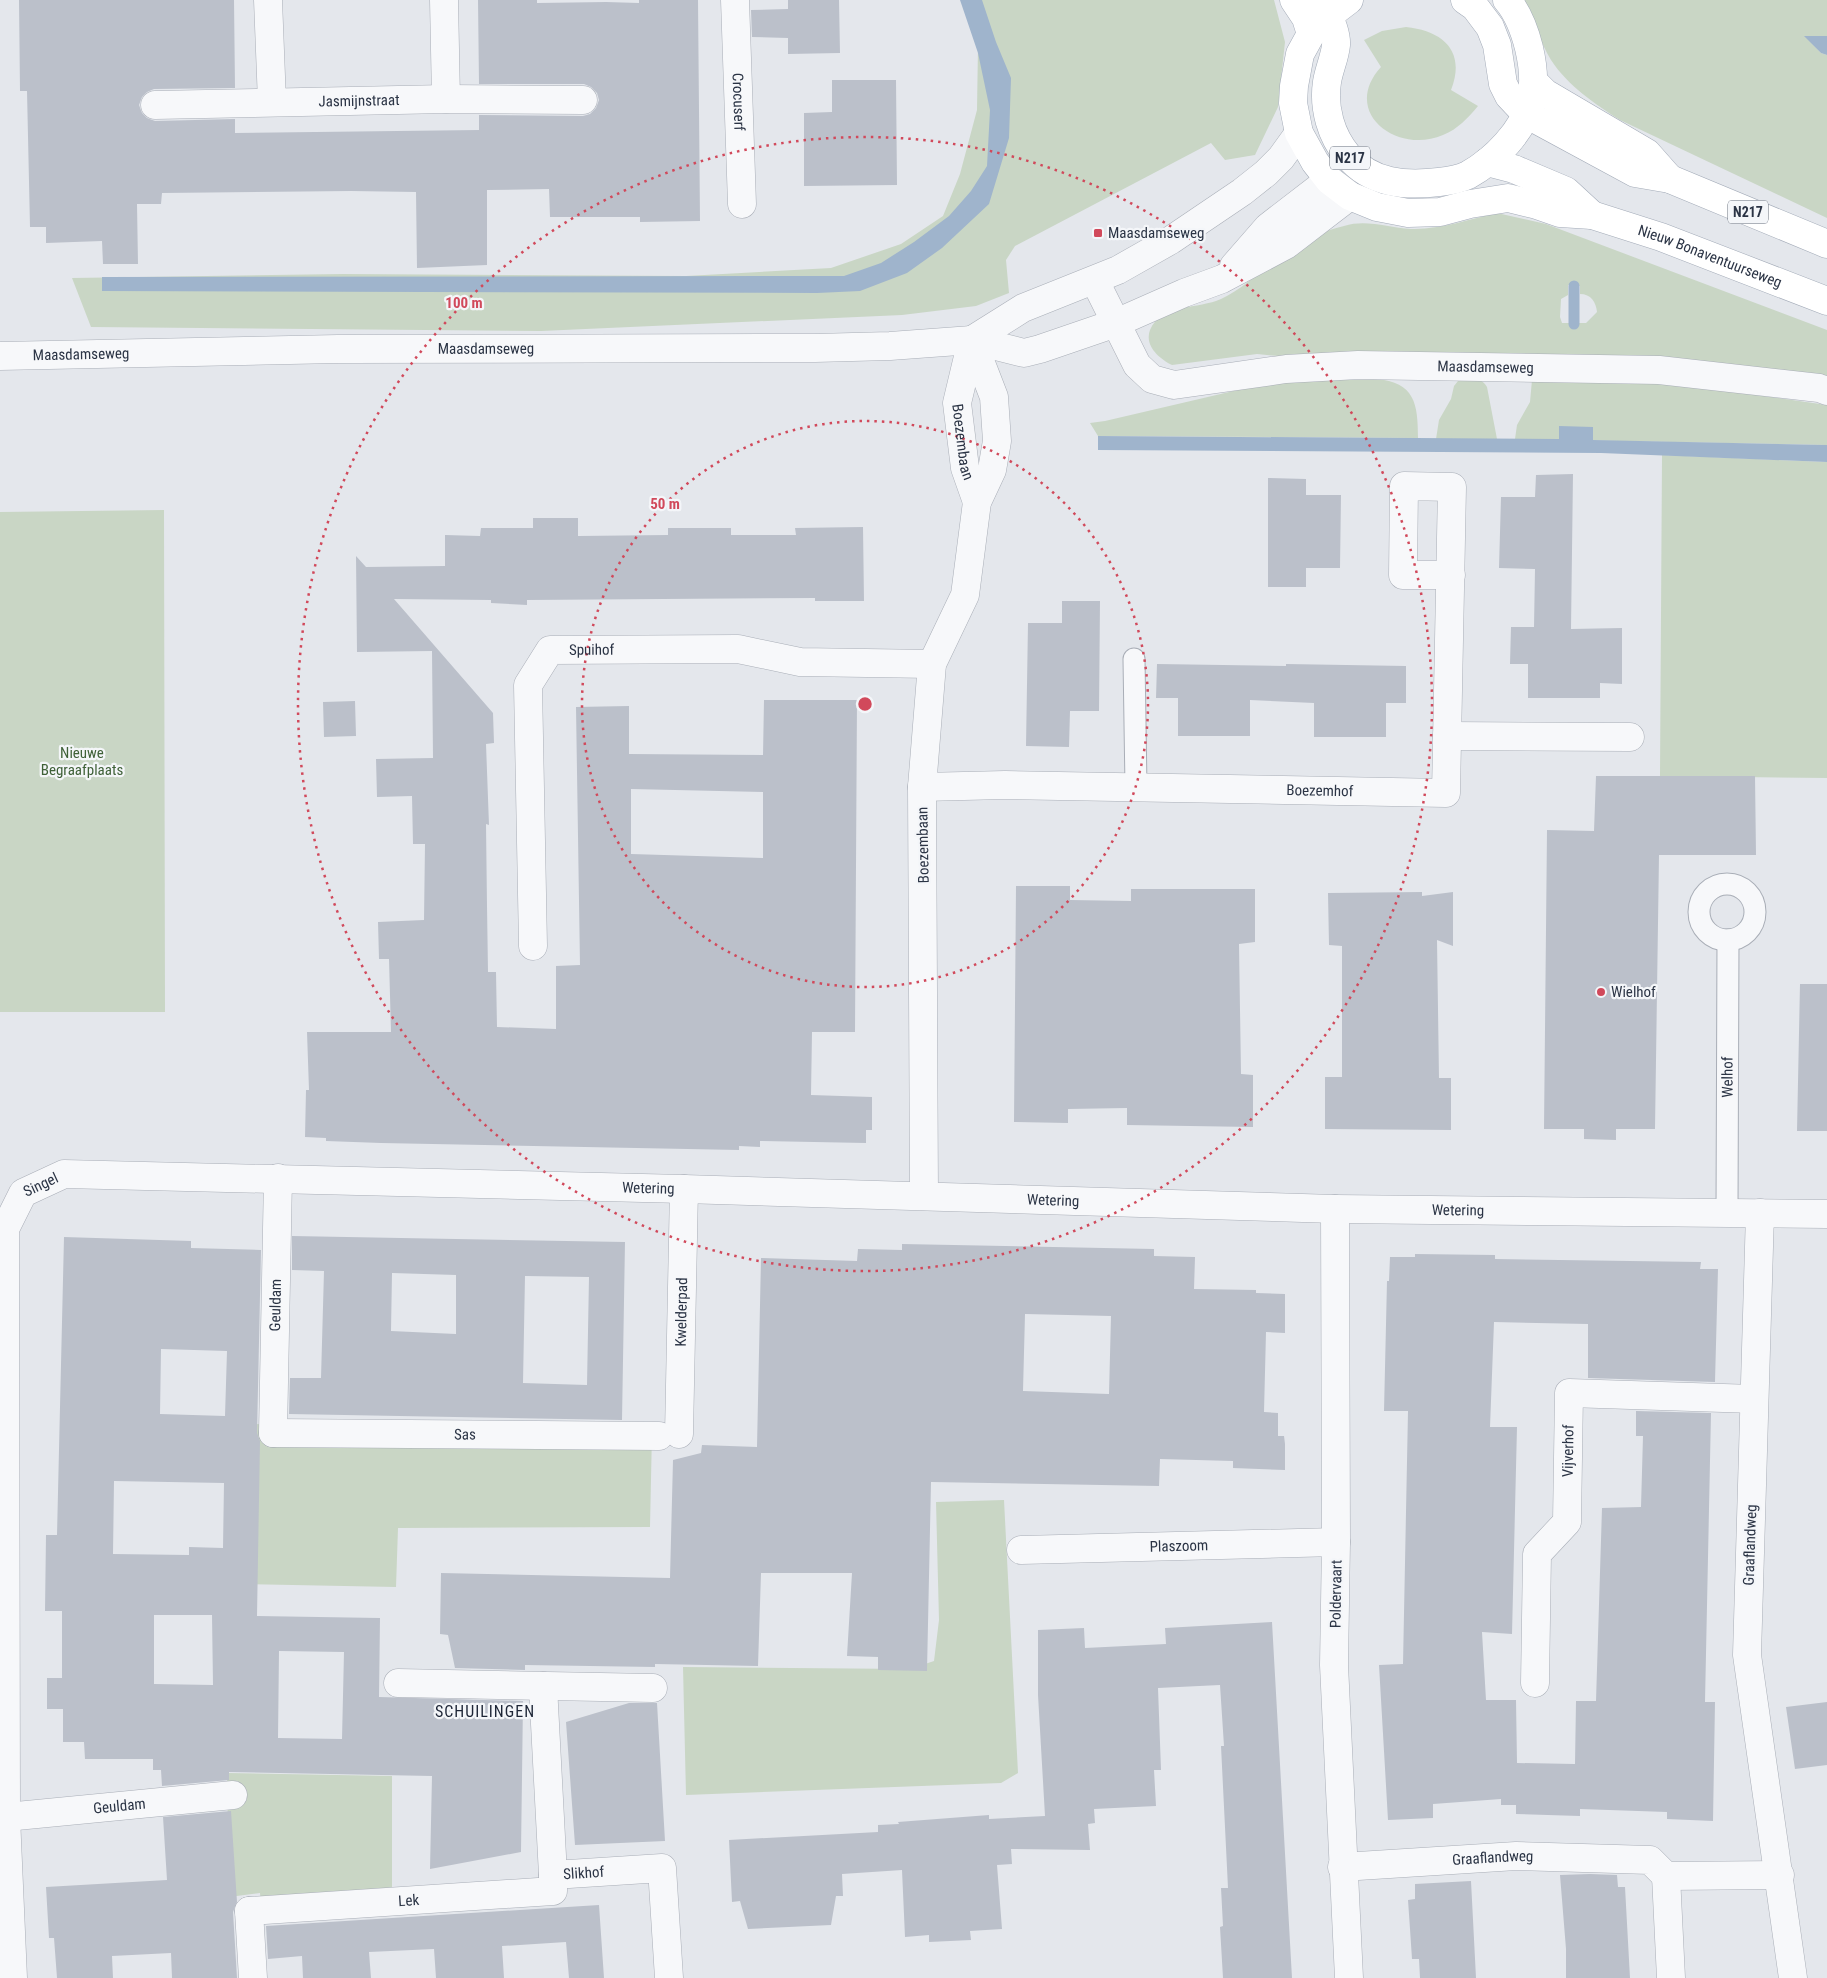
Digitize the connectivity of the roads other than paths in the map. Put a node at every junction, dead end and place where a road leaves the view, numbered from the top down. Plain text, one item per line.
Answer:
1 (268, 0) edge
2 (444, 0) edge
3 (735, 0) edge
4 (1294, 0) edge
5 (1465, 0) edge
6 (1507, 0) edge
7 (1327, 12) edge
8 (1534, 82) junction
9 (446, 99) junction
10 (583, 100) dead end
11 (272, 102) junction
12 (155, 105) dead end
13 (1526, 114) junction
14 (1299, 133) junction
15 (1487, 162) junction
16 (1358, 166) junction
17 (1670, 178) junction
18 (1340, 188) junction
19 (742, 204) dead end
20 (1592, 215) junction
21 (1827, 244) edge
22 (1095, 281) junction
23 (1827, 301) edge
24 (1116, 323) junction
25 (972, 340) junction
26 (0, 356) edge
27 (1827, 391) edge
28 (977, 502) junction
29 (1451, 575) dead end
30 (1134, 658) dead end
31 (932, 664) junction
32 (1448, 736) junction
33 (1630, 737) dead end
34 (1136, 787) junction
35 (922, 788) junction
36 (1728, 940) dead end
37 (533, 946) dead end
38 (278, 1178) junction
39 (684, 1189) junction
40 (924, 1196) junction
41 (1335, 1209) junction
42 (1728, 1213) junction
43 (1760, 1213) junction
44 (1827, 1214) edge
45 (1754, 1399) junction
46 (273, 1433) joint
47 (669, 1435) joint
48 (3, 1456) edge
49 (1336, 1542) junction
50 (1021, 1550) dead end
51 (398, 1683) dead end
52 (1535, 1683) dead end
53 (543, 1686) junction
54 (653, 1688) dead end
55 (233, 1795) dead end
56 (6, 1817) junction
57 (1342, 1867) junction
58 (553, 1875) junction
59 (1780, 1875) junction
60 (1666, 1876) junction
61 (13, 1978) edge
62 (252, 1978) edge
63 (670, 1978) edge
64 (1349, 1978) edge
65 (1671, 1978) edge
66 (1793, 1978) edge

1 - 11 street
2 - 9 street
3 - 19 street, Crocuserf
4 - 7 main road, N217
5 - 13 main road, N217
6 - 8 main road, N217
7 - 14 main road, N217
7 - 16 main road, N217
8 - 13 main road, N217
8 - 17 main road, N217
9 - 10 street, Jasmijnstraat
9 - 11 street, Jasmijnstraat
11 - 12 street, Jasmijnstraat
13 - 15 main road, N217
13 - 17 main road, N217
14 - 18 main road, N217
14 - 22 street, Maasdamseweg
15 - 16 main road, N217
15 - 20 main road, Nieuw Bonaventuurseweg
16 - 18 main road, N217
17 - 21 main road, N217
18 - 20 main road, Nieuw Bonaventuurseweg
18 - 24 street, Maasdamseweg
20 - 23 main road, Nieuw Bonaventuurseweg
22 - 24 street, Maasdamseweg
22 - 25 street, Maasdamseweg
24 - 25 street, Maasdamseweg
24 - 27 street, Maasdamseweg
25 - 26 street, Maasdamseweg
25 - 28 street, Boezembaan
25 - 28 street, Boezembaan
28 - 31 street, Boezembaan
29 - 32 street, Boezemhof
30 - 34 lane
31 - 35 street, Boezembaan
31 - 37 street, Spuihof
32 - 33 street
32 - 34 street, Boezemhof
34 - 35 street, Boezemhof
35 - 40 street, Boezembaan
36 - 42 lane, Welhof
38 - 39 street, Wetering
38 - 46 street, Geuldam
38 - 48 street, Singel
39 - 40 street, Wetering
39 - 47 street, Kwelderpad
40 - 41 street, Wetering
41 - 42 street, Wetering
41 - 49 street, Poldervaart
42 - 43 street, Wetering
43 - 44 street, Wetering
43 - 45 street, Graaflandweg
45 - 52 street, Vijverhof
45 - 59 street, Graaflandweg
46 - 47 street, Sas
48 - 56 street, Singel
49 - 50 street, Plaszoom
49 - 57 street, Poldervaart
51 - 53 street
53 - 54 street
53 - 58 street, Slikhof
55 - 56 street, Geuldam
56 - 61 street, Singel
57 - 60 street, Graaflandweg
57 - 64 street, Poldervaart
58 - 62 street, Lek
58 - 63 street, Slikhof
59 - 60 street
59 - 66 street, Graaflandweg
60 - 65 street

